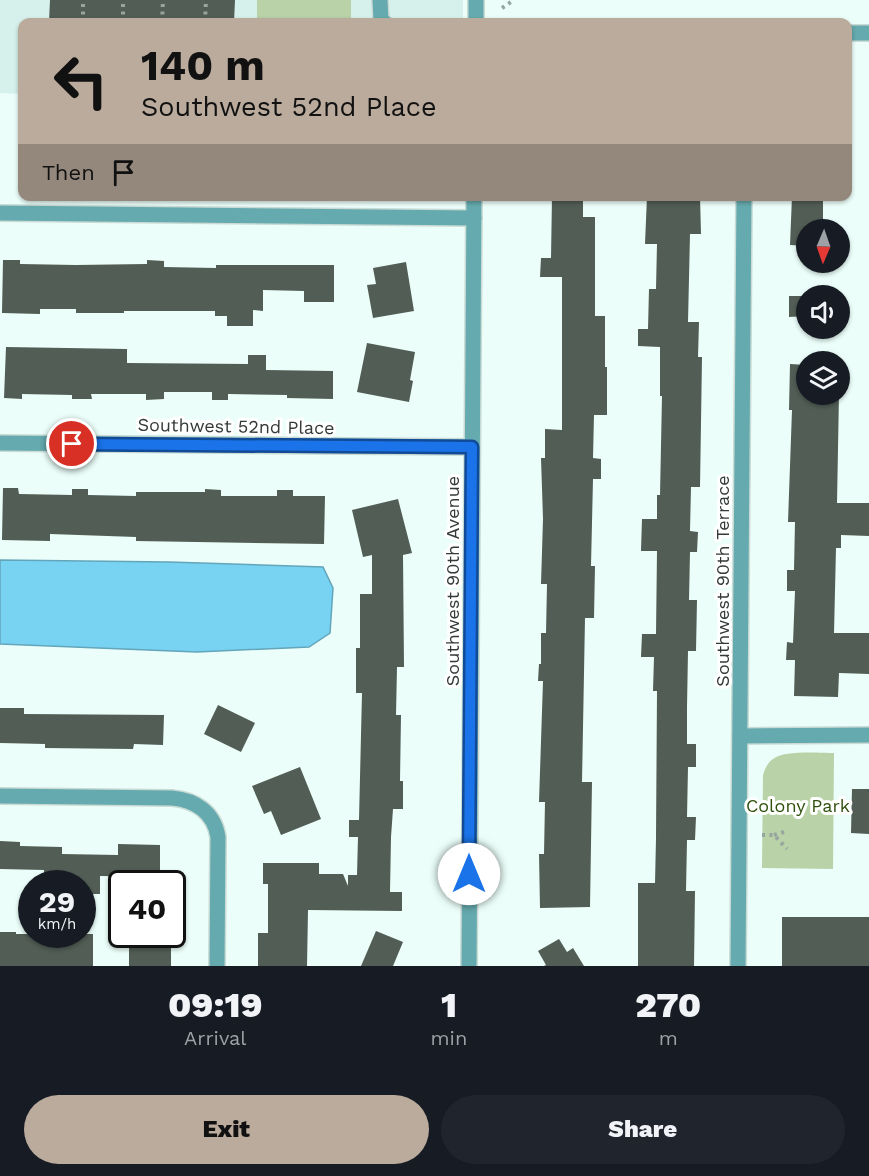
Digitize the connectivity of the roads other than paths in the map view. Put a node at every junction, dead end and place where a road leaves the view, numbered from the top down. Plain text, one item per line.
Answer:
1 (380, 0) edge
2 (476, 0) edge
3 (381, 18) edge
4 (476, 18) edge
5 (852, 33) edge
6 (869, 33) edge
7 (474, 201) edge
8 (744, 201) edge
9 (0, 213) edge
10 (474, 218) junction
11 (0, 443) edge
12 (472, 447) junction
13 (869, 735) edge
14 (740, 736) junction
15 (0, 796) edge
16 (217, 966) edge
17 (469, 966) edge
18 (738, 966) edge

1 - 3 street
2 - 4 street
5 - 6 street
7 - 10 street, Southwest 90th Avenue
8 - 14 street, Southwest 90th Terrace
9 - 10 street
10 - 12 street, Southwest 90th Avenue
11 - 12 street, Southwest 52nd Place
12 - 17 street, Southwest 90th Avenue
13 - 14 street
14 - 18 street, Southwest 90th Terrace
15 - 16 street

